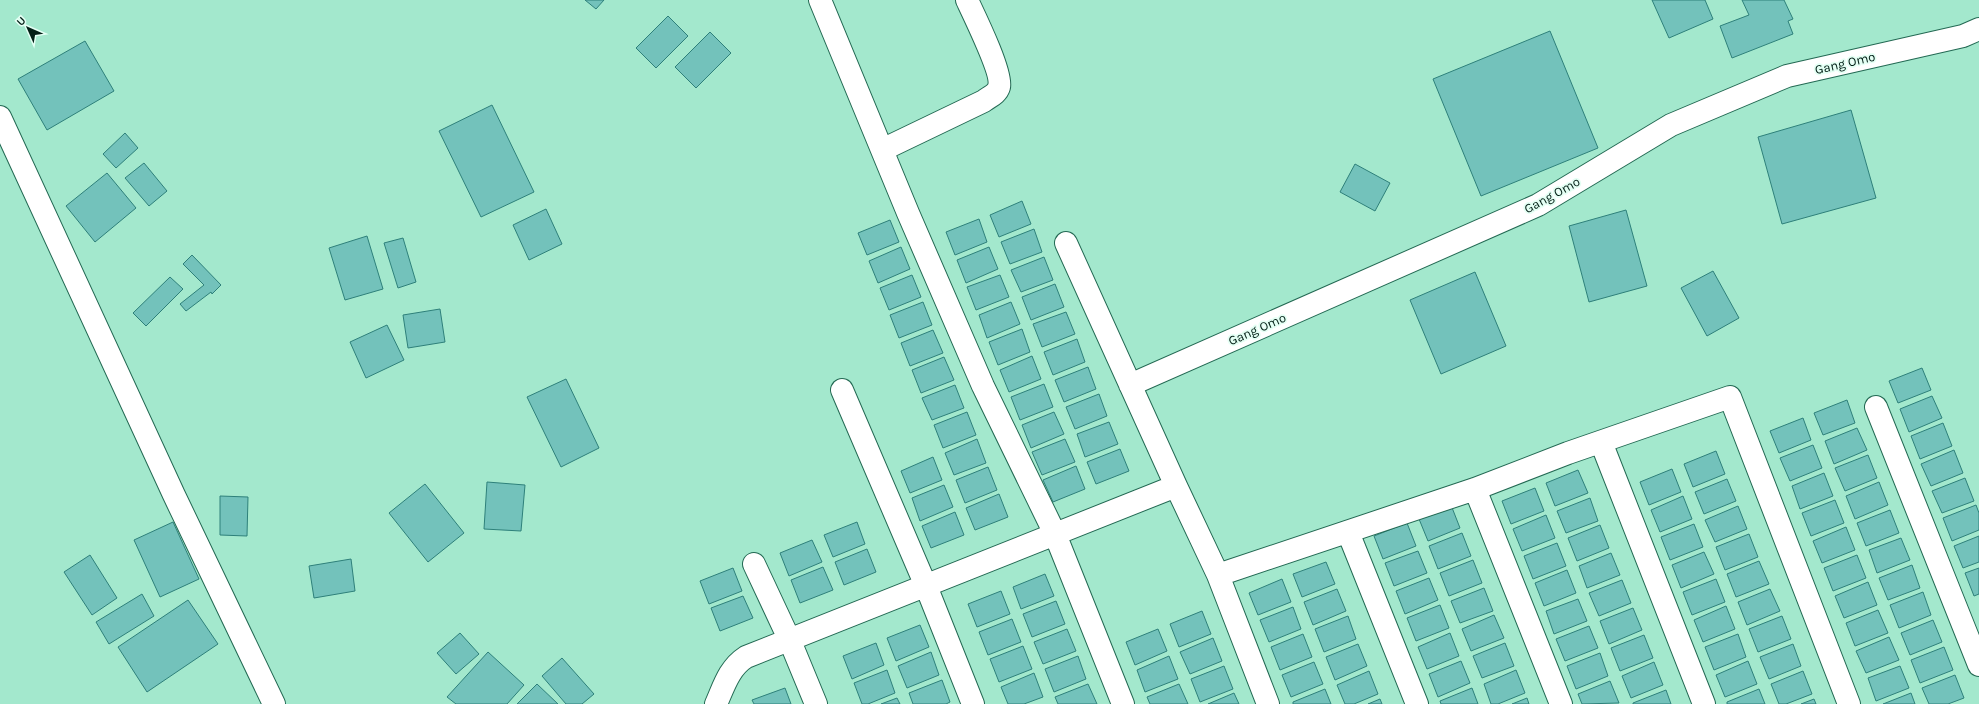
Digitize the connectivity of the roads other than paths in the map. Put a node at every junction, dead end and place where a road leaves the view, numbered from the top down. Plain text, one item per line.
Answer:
1 (820, 0) edge
2 (968, 0) edge
3 (1979, 29) edge
4 (0, 117) edge
5 (882, 150) junction
6 (1066, 243) dead end
7 (1130, 385) junction
8 (842, 390) dead end
9 (1876, 407) dead end
10 (1601, 442) junction
11 (1176, 486) junction
12 (1475, 488) junction
13 (1348, 532) junction
14 (1055, 534) junction
15 (754, 564) dead end
16 (1218, 575) junction
17 (926, 586) junction
18 (790, 641) junction
19 (1979, 665) edge
20 (274, 704) edge
21 (716, 704) edge
22 (816, 704) edge
23 (973, 704) edge
24 (1123, 704) edge
25 (1268, 704) edge
26 (1417, 704) edge
27 (1561, 704) edge
28 (1704, 704) edge
29 (1849, 704) edge

1 - 5 street
2 - 5 street
3 - 7 street, Gang Omo
4 - 20 street
5 - 14 street
6 - 7 street
7 - 11 street
8 - 17 street
9 - 19 street
10 - 12 street
10 - 28 street
10 - 29 street
11 - 14 street
11 - 16 street
12 - 13 street
12 - 27 street
13 - 16 street
13 - 26 street
14 - 17 street
14 - 24 street
15 - 18 street
16 - 25 street
17 - 18 street
17 - 23 street
18 - 21 street
18 - 22 street

